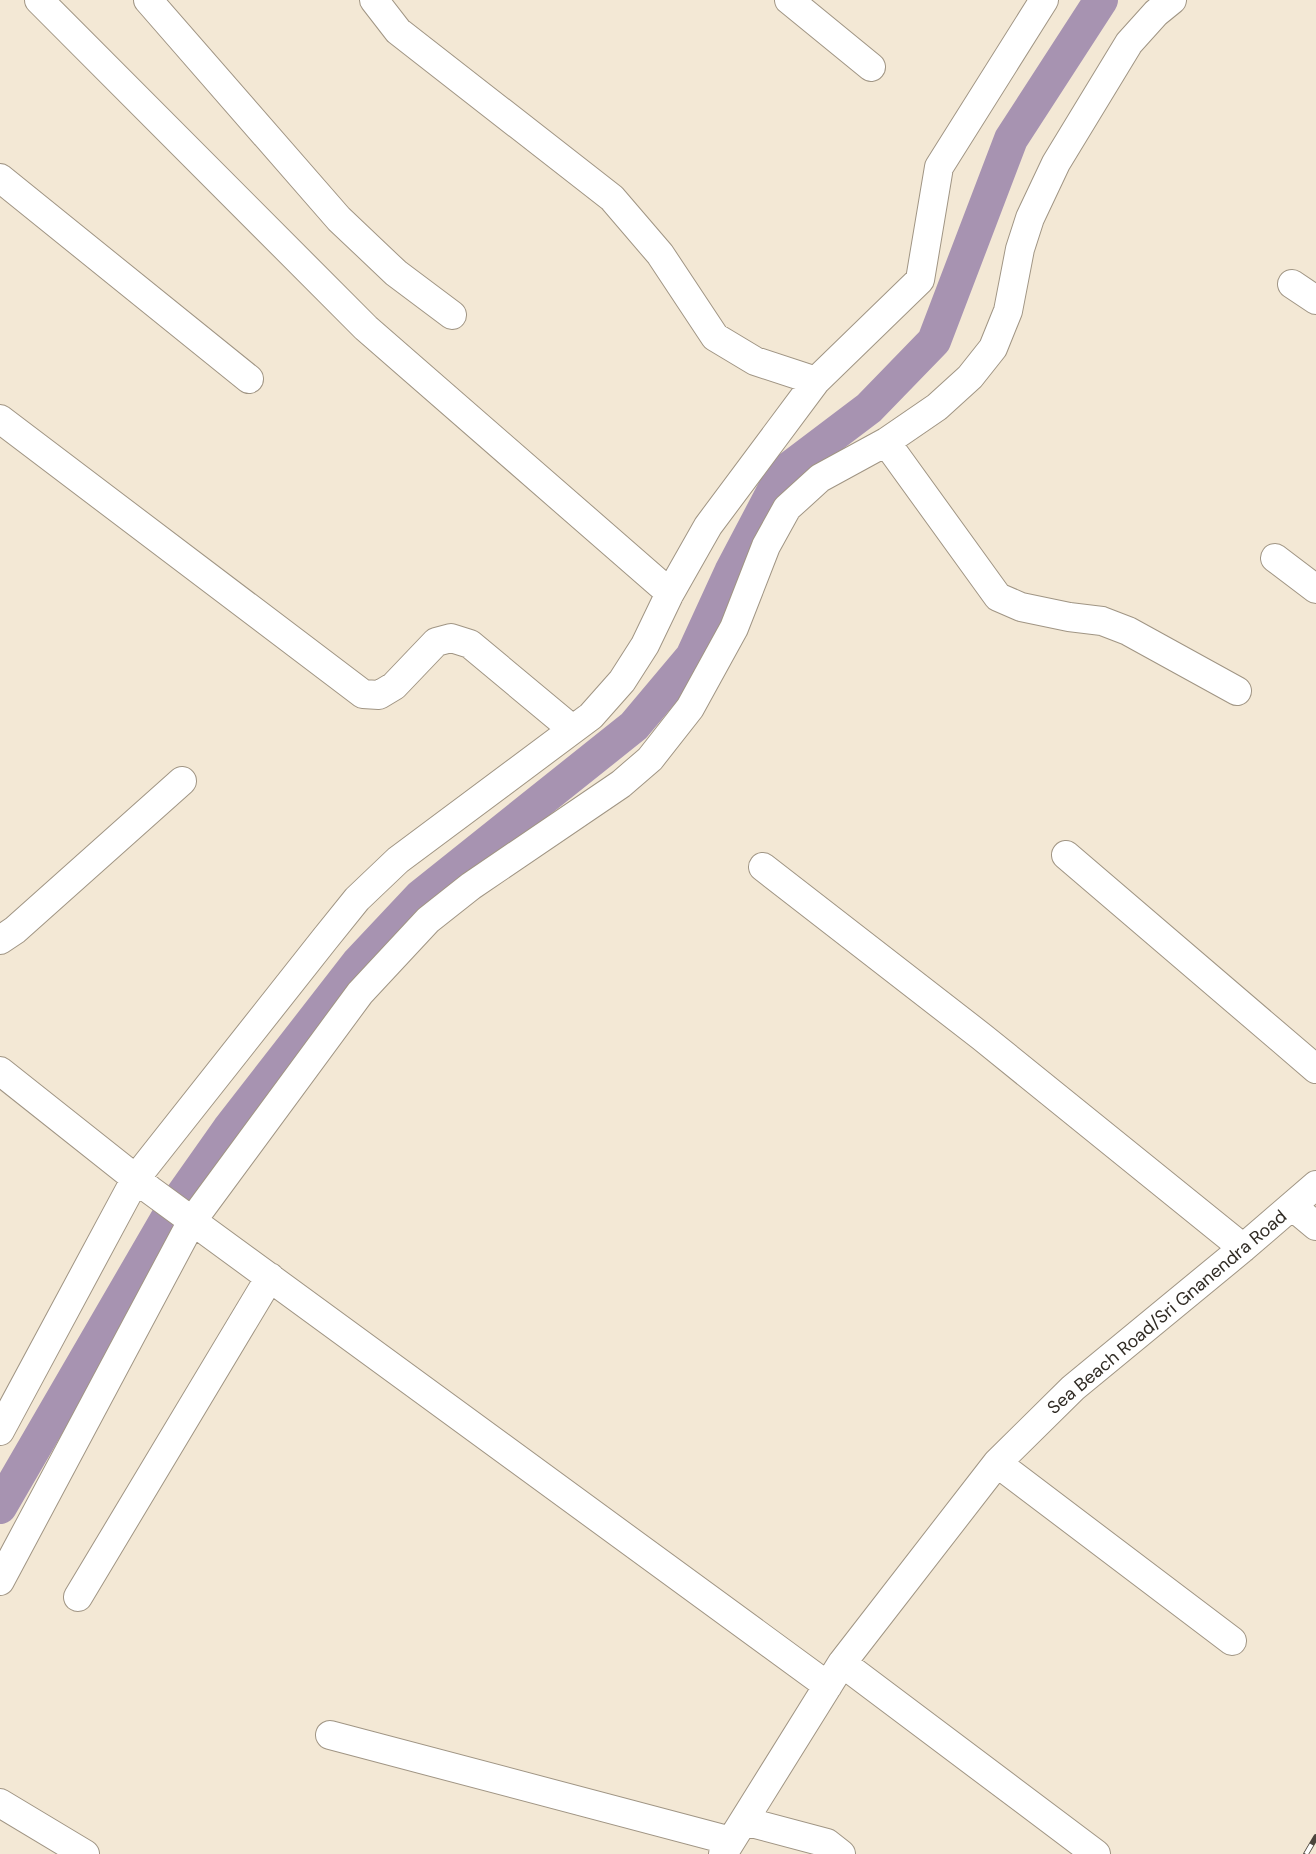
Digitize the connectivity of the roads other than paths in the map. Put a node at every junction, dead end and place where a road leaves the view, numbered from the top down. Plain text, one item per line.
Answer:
1 (39, 0) edge
2 (148, 0) edge
3 (374, 0) edge
4 (790, 0) edge
5 (1044, 0) edge
6 (1172, 0) edge
7 (870, 67) dead end
8 (0, 178) edge
9 (1292, 284) dead end
10 (1316, 300) edge
11 (452, 315) dead end
12 (249, 379) dead end
13 (816, 381) junction
14 (0, 419) edge
15 (886, 442) junction
16 (1275, 558) dead end
17 (1316, 589) edge
18 (670, 593) junction
19 (1237, 691) dead end
20 (572, 729) junction
21 (182, 781) dead end
22 (1066, 854) dead end
23 (763, 867) dead end
24 (0, 940) edge
25 (1316, 1069) edge
26 (0, 1071) edge
27 (143, 1184) junction
28 (1316, 1185) edge
29 (1292, 1206) junction
30 (192, 1220) junction
31 (1316, 1226) edge
32 (1244, 1248) junction
33 (270, 1277) junction
34 (0, 1431) edge
35 (997, 1463) junction
36 (0, 1581) edge
37 (78, 1598) dead end
38 (1232, 1641) dead end
39 (842, 1663) junction
40 (828, 1686) junction
41 (330, 1735) dead end
42 (0, 1804) edge
43 (733, 1839) edge
44 (85, 1854) edge
45 (841, 1854) edge
46 (1096, 1854) edge

1 - 18 street
2 - 11 street
3 - 13 street
4 - 7 street
5 - 13 street
6 - 15 street
8 - 12 street
9 - 10 street
13 - 18 street
14 - 20 street
15 - 19 street
15 - 30 street
16 - 17 street
18 - 20 street
20 - 27 street
21 - 24 street
22 - 25 street
23 - 32 street
26 - 27 street
27 - 30 street
27 - 34 street
28 - 29 street, Sea Beach Road/Sri Gnanendra Road
29 - 31 street
29 - 32 street, Sea Beach Road/Sri Gnanendra Road
30 - 33 street
30 - 36 street
32 - 35 street, Sea Beach Road/Sri Gnanendra Road
33 - 37 street
33 - 40 street
35 - 38 street
35 - 39 street, Sea Beach Road/Sri Gnanendra Road
39 - 40 street, Sea Beach Road/Sri Gnanendra Road
39 - 46 street
40 - 43 street, Sea Beach Road/Sri Gnanendra Road
41 - 43 street
42 - 44 street
43 - 45 street

